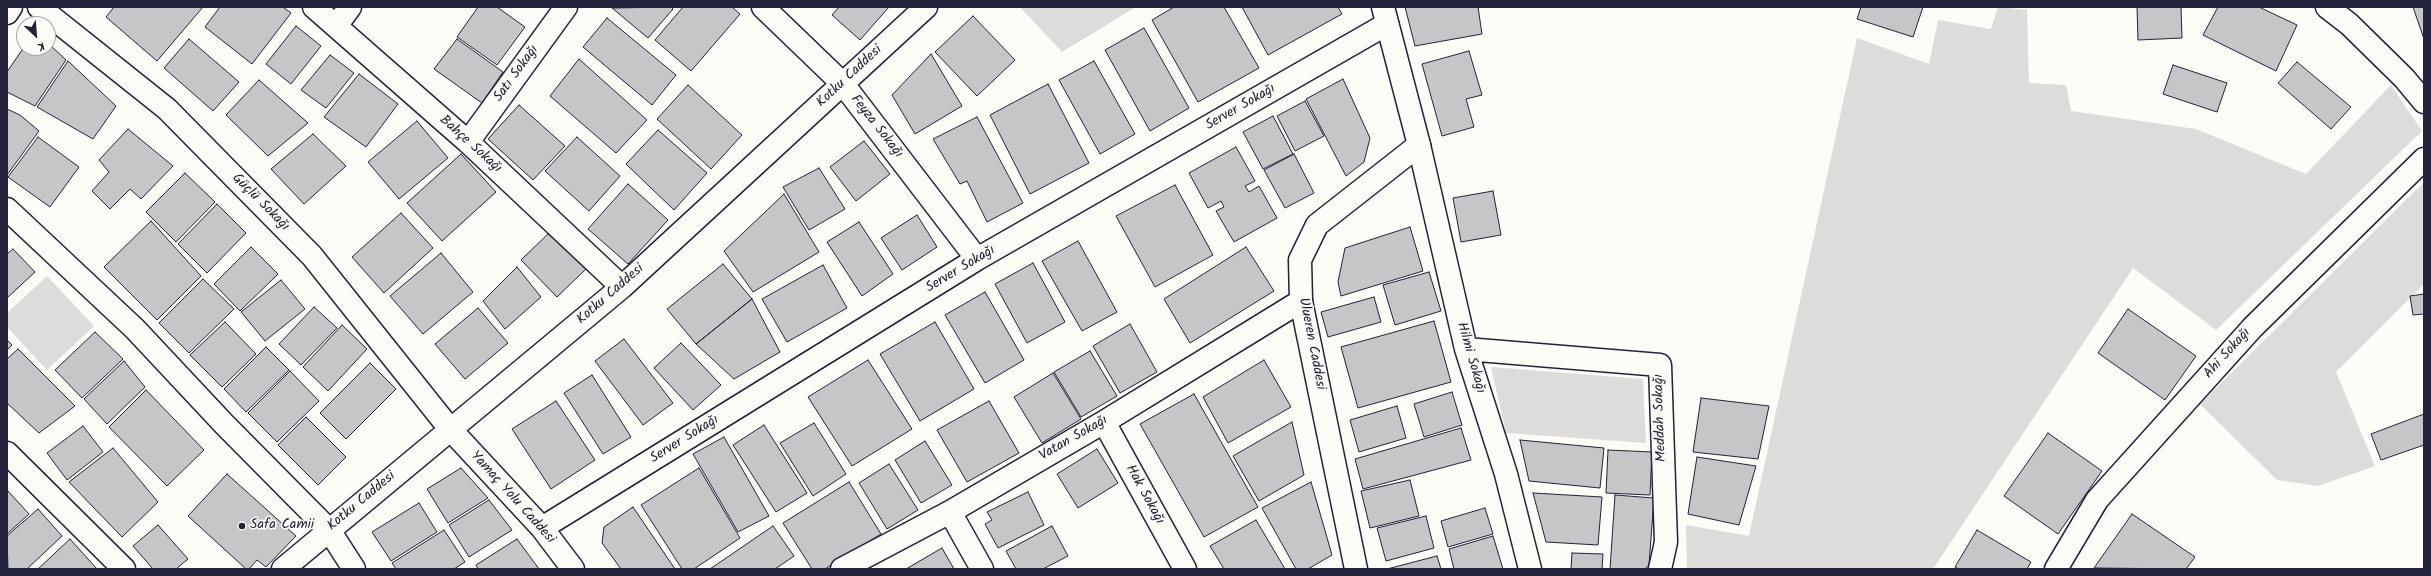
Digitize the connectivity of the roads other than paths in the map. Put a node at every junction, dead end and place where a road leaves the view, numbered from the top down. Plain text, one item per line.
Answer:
1 (11, 7) edge
2 (39, 7) edge
3 (314, 7) edge
4 (350, 7) edge
5 (566, 7) edge
6 (763, 7) edge
7 (926, 7) edge
8 (2328, 7) edge
9 (7, 13) edge
10 (1385, 15) edge
11 (336, 26) junction
12 (843, 84) junction
13 (2424, 102) edge
14 (468, 142) junction
15 (1419, 145) junction
16 (2424, 159) edge
17 (7, 209) edge
18 (978, 259) junction
19 (622, 287) junction
20 (1301, 301) junction
21 (1466, 349) junction
22 (1104, 422) junction
23 (450, 429) junction
24 (7, 453) edge
25 (950, 512) junction
26 (542, 528) junction
27 (329, 530) junction
28 (124, 569) edge
29 (283, 569) edge
30 (354, 569) edge
31 (573, 569) edge
32 (842, 569) edge
33 (982, 569) edge
34 (1185, 569) edge
35 (1356, 569) edge
36 (1530, 569) edge
37 (1660, 569) edge
38 (2056, 569) edge

1 - 9 street
2 - 23 street, Güçlü Sokağı
3 - 11 street, Bahçe Sokağı
4 - 11 street
5 - 14 street, Satı Sokağı
6 - 12 street, Feyza Sokağı
7 - 12 street, Kotku Caddesi
8 - 13 street
10 - 15 street
10 - 18 street, Server Sokağı
11 - 14 street, Bahçe Sokağı
12 - 18 street, Feyza Sokağı
12 - 19 street, Kotku Caddesi
14 - 19 street, Bahçe Sokağı
15 - 20 street, Ulueren Caddesi
15 - 21 street, Hilmi Sokağı
16 - 38 street, Ahi Sokağı
17 - 27 street
18 - 26 street, Server Sokağı
19 - 23 street, Kotku Caddesi
20 - 22 street, Vatan Sokağı
20 - 35 street, Ulueren Caddesi
21 - 36 street, Hilmi Sokağı
21 - 37 street, Meddah Sokağı
22 - 25 street, Vatan Sokağı
22 - 34 street, Hak Sokağı
23 - 26 street, Yamaç Yolu Caddesi
23 - 27 street, Kotku Caddesi
24 - 28 street
25 - 32 street, Vatan Sokağı
25 - 33 street
26 - 31 street, Yamaç Yolu Caddesi
27 - 29 street, Kotku Caddesi
27 - 30 street

